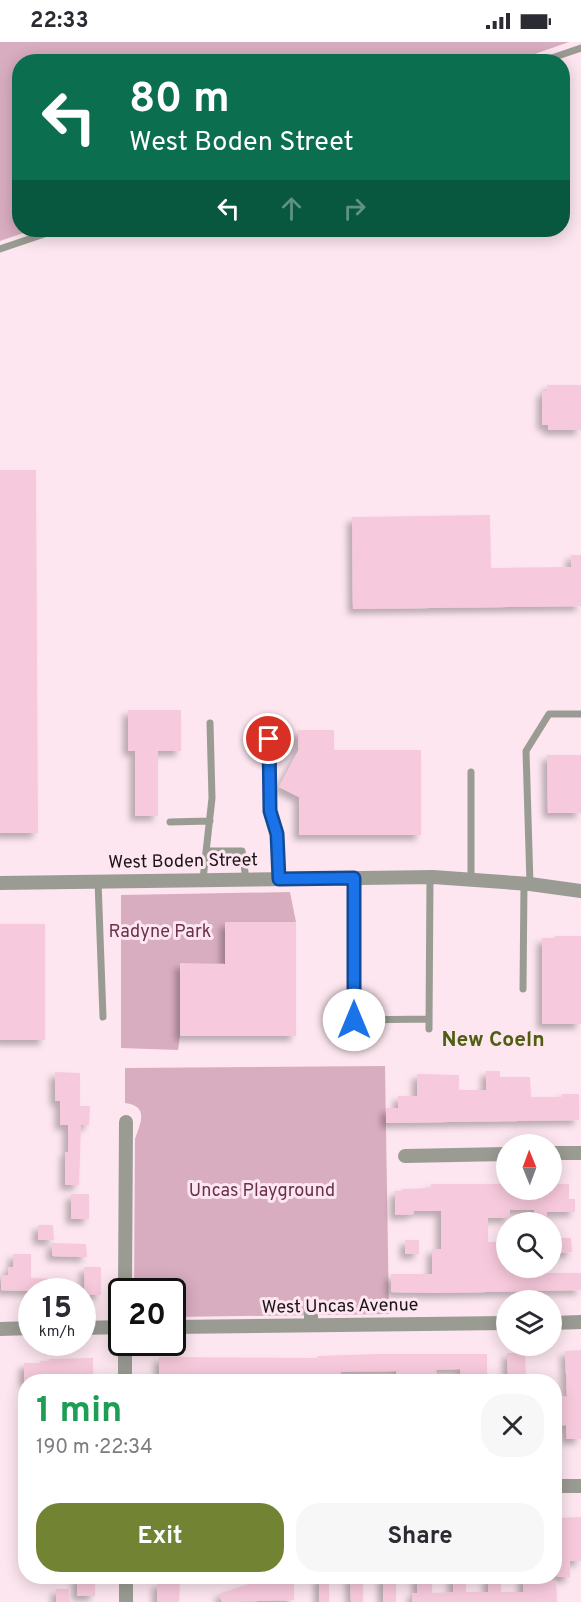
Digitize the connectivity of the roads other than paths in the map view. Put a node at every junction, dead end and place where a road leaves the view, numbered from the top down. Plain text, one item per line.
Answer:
1 (581, 48) edge
2 (563, 54) edge
3 (35, 237) edge
4 (0, 249) edge
5 (581, 714) edge
6 (210, 723) dead end
7 (269, 723) dead end
8 (471, 772) dead end
9 (210, 821) junction
10 (170, 822) dead end
11 (206, 851) junction
12 (430, 877) junction
13 (354, 878) junction
14 (203, 879) junction
15 (246, 879) junction
16 (279, 879) junction
17 (471, 879) junction
18 (98, 881) junction
19 (0, 882) edge
20 (527, 884) junction
21 (581, 891) edge
22 (523, 990) dead end
23 (103, 1017) dead end
24 (429, 1019) junction
25 (429, 1029) dead end
26 (126, 1122) dead end
27 (562, 1153) edge
28 (581, 1153) edge
29 (496, 1154) edge
30 (405, 1156) dead end
31 (125, 1278) edge
32 (311, 1306) dead end
33 (581, 1322) edge
34 (496, 1323) edge
35 (562, 1323) edge
36 (311, 1325) junction
37 (186, 1326) edge
38 (18, 1328) edge
39 (0, 1329) edge
40 (125, 1356) edge
41 (125, 1374) edge
42 (562, 1486) edge
43 (581, 1486) edge
44 (126, 1584) edge
45 (126, 1602) edge

1 - 2 lane
3 - 4 lane
5 - 20 lane
6 - 9 lane
7 - 16 lane
8 - 17 lane
9 - 10 lane
9 - 11 lane
11 - 14 lane
11 - 15 lane
12 - 13 street, West Boden Street
12 - 17 street, West Boden Street
12 - 24 lane
13 - 16 street, West Boden Street
13 - 24 lane
14 - 15 street, West Boden Street
14 - 18 street, West Boden Street
15 - 16 street, West Boden Street
17 - 20 street, West Boden Street
18 - 19 street, West Boden Street
18 - 23 lane
20 - 21 street, West Boden Street
20 - 22 lane
24 - 25 lane
26 - 31 street
27 - 28 street
29 - 30 street
32 - 36 street
33 - 35 street
34 - 36 street, West Uncas Avenue
36 - 37 street, West Uncas Avenue
38 - 39 street
40 - 41 street
42 - 43 street
44 - 45 street

